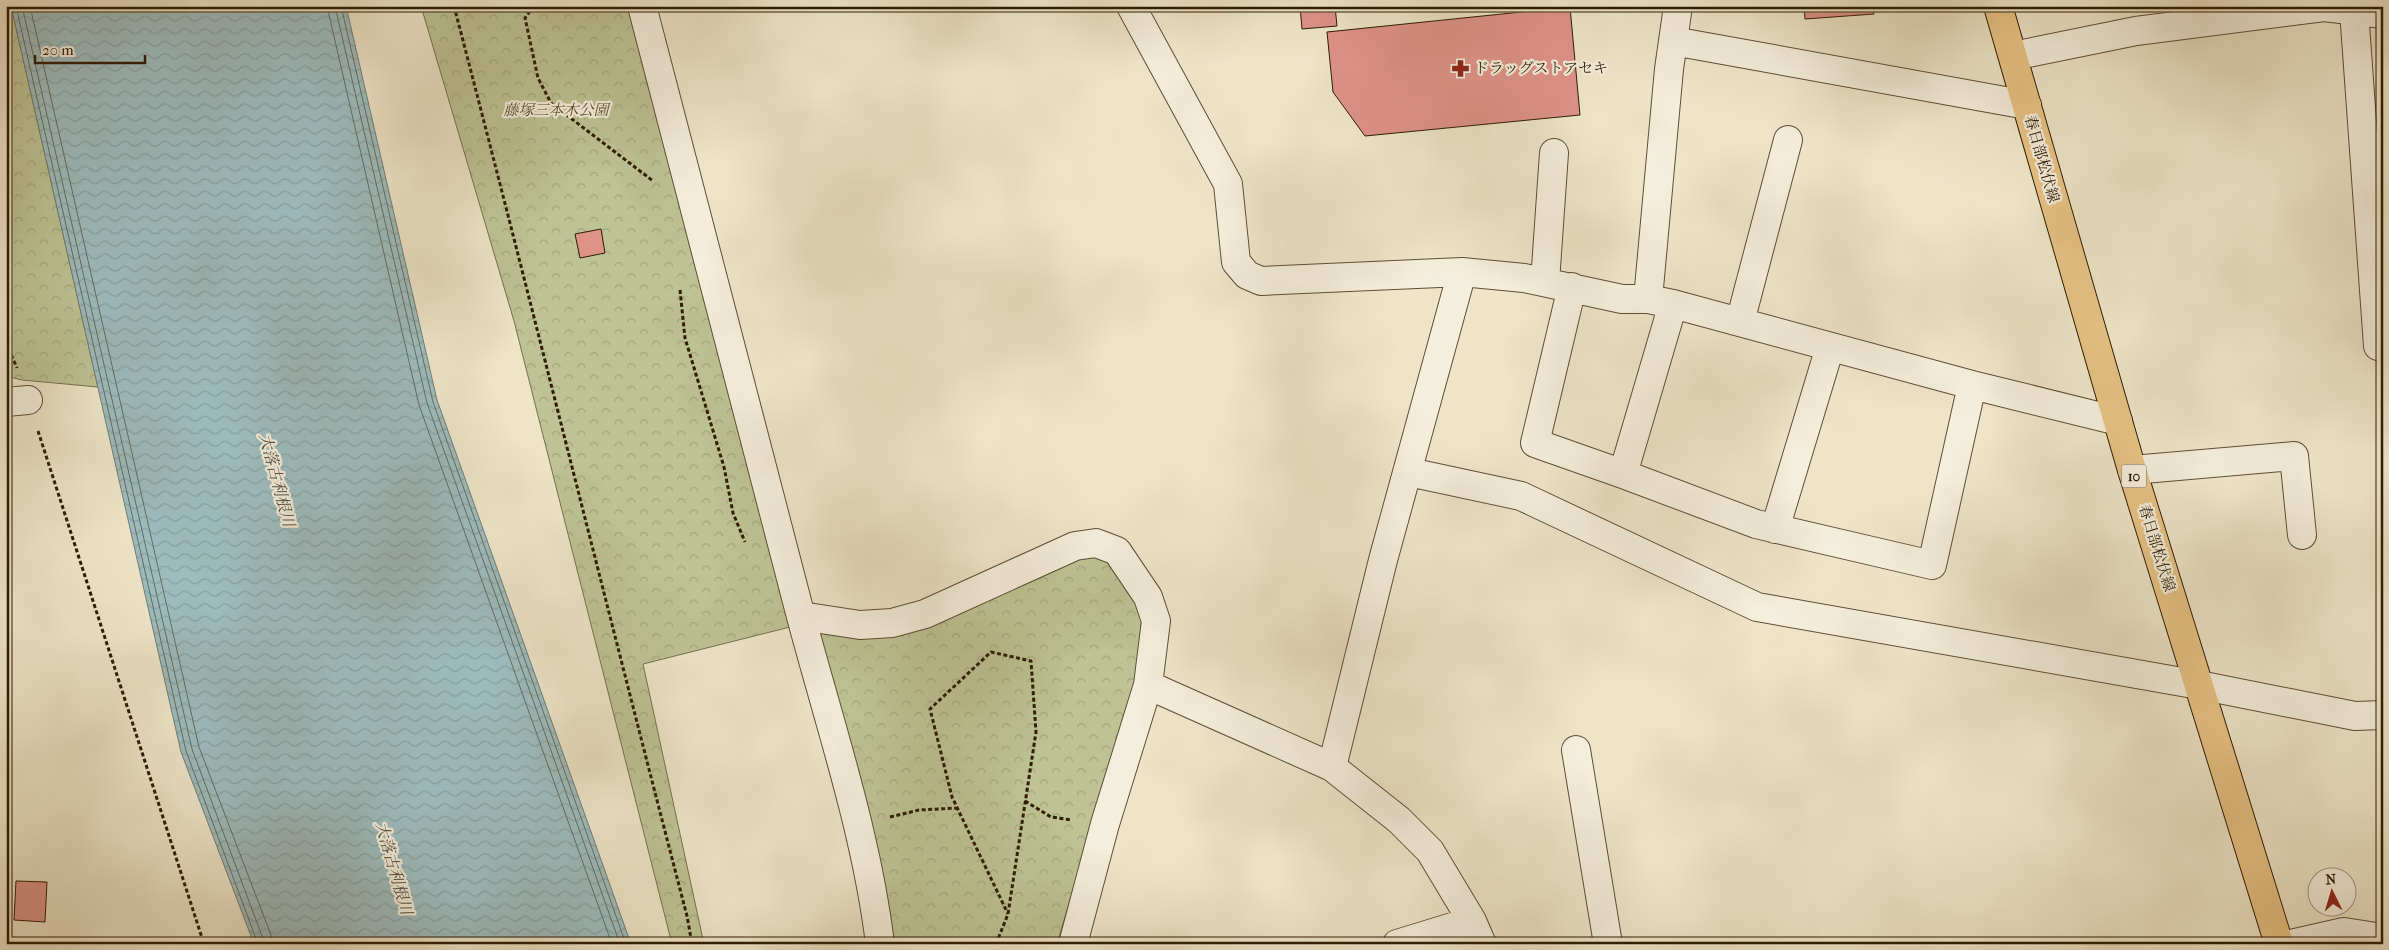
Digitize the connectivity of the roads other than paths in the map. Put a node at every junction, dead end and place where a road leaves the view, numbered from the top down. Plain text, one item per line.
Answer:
1 (642, 6) edge
2 (1131, 6) edge
3 (1678, 6) edge
4 (1998, 6) edge
5 (2354, 10) junction
6 (2383, 14) edge
7 (1673, 41) junction
8 (2013, 56) junction
9 (2027, 105) junction
10 (1788, 140) dead end
11 (1554, 154) dead end
12 (1462, 272) junction
13 (1545, 282) junction
14 (1572, 287) junction
15 (1660, 301) junction
16 (1740, 322) junction
17 (2383, 346) edge
18 (1830, 347) junction
19 (1972, 385) junction
20 (2118, 421) junction
21 (2132, 470) junction
22 (1409, 472) junction
23 (1623, 474) junction
24 (1775, 529) junction
25 (2302, 536) dead end
26 (802, 616) junction
27 (1148, 685) junction
28 (2199, 685) junction
29 (2383, 715) edge
30 (1576, 750) dead end
31 (1332, 767) junction
32 (1477, 933) edge
33 (2383, 938) edge
34 (880, 944) edge
35 (1073, 944) edge
36 (1397, 944) edge
37 (1608, 944) edge
38 (2279, 944) edge
39 (2291, 944) edge

1 - 26 street
2 - 12 street
3 - 7 street
4 - 8 main road, 春日部松伏線 / 10
5 - 6 street
5 - 8 street
5 - 17 street
7 - 9 street
7 - 15 street
8 - 9 main road, 春日部松伏線 / 10
9 - 20 main road, 春日部松伏線 / 10
10 - 16 street
11 - 13 street
12 - 13 street
12 - 22 street
13 - 14 street
14 - 15 street
14 - 23 street
15 - 16 street
15 - 23 street
16 - 18 street
18 - 19 street
18 - 24 street
19 - 20 street
19 - 24 street
20 - 21 main road, 春日部松伏線 / 10
21 - 25 street
21 - 28 main road, 春日部松伏線 / 10
22 - 28 street
22 - 31 street
23 - 24 street
26 - 27 street
26 - 34 street
27 - 31 street
27 - 35 street
28 - 29 street
28 - 38 main road, 春日部松伏線 / 10
30 - 37 street
31 - 32 street
32 - 36 street
33 - 39 street

